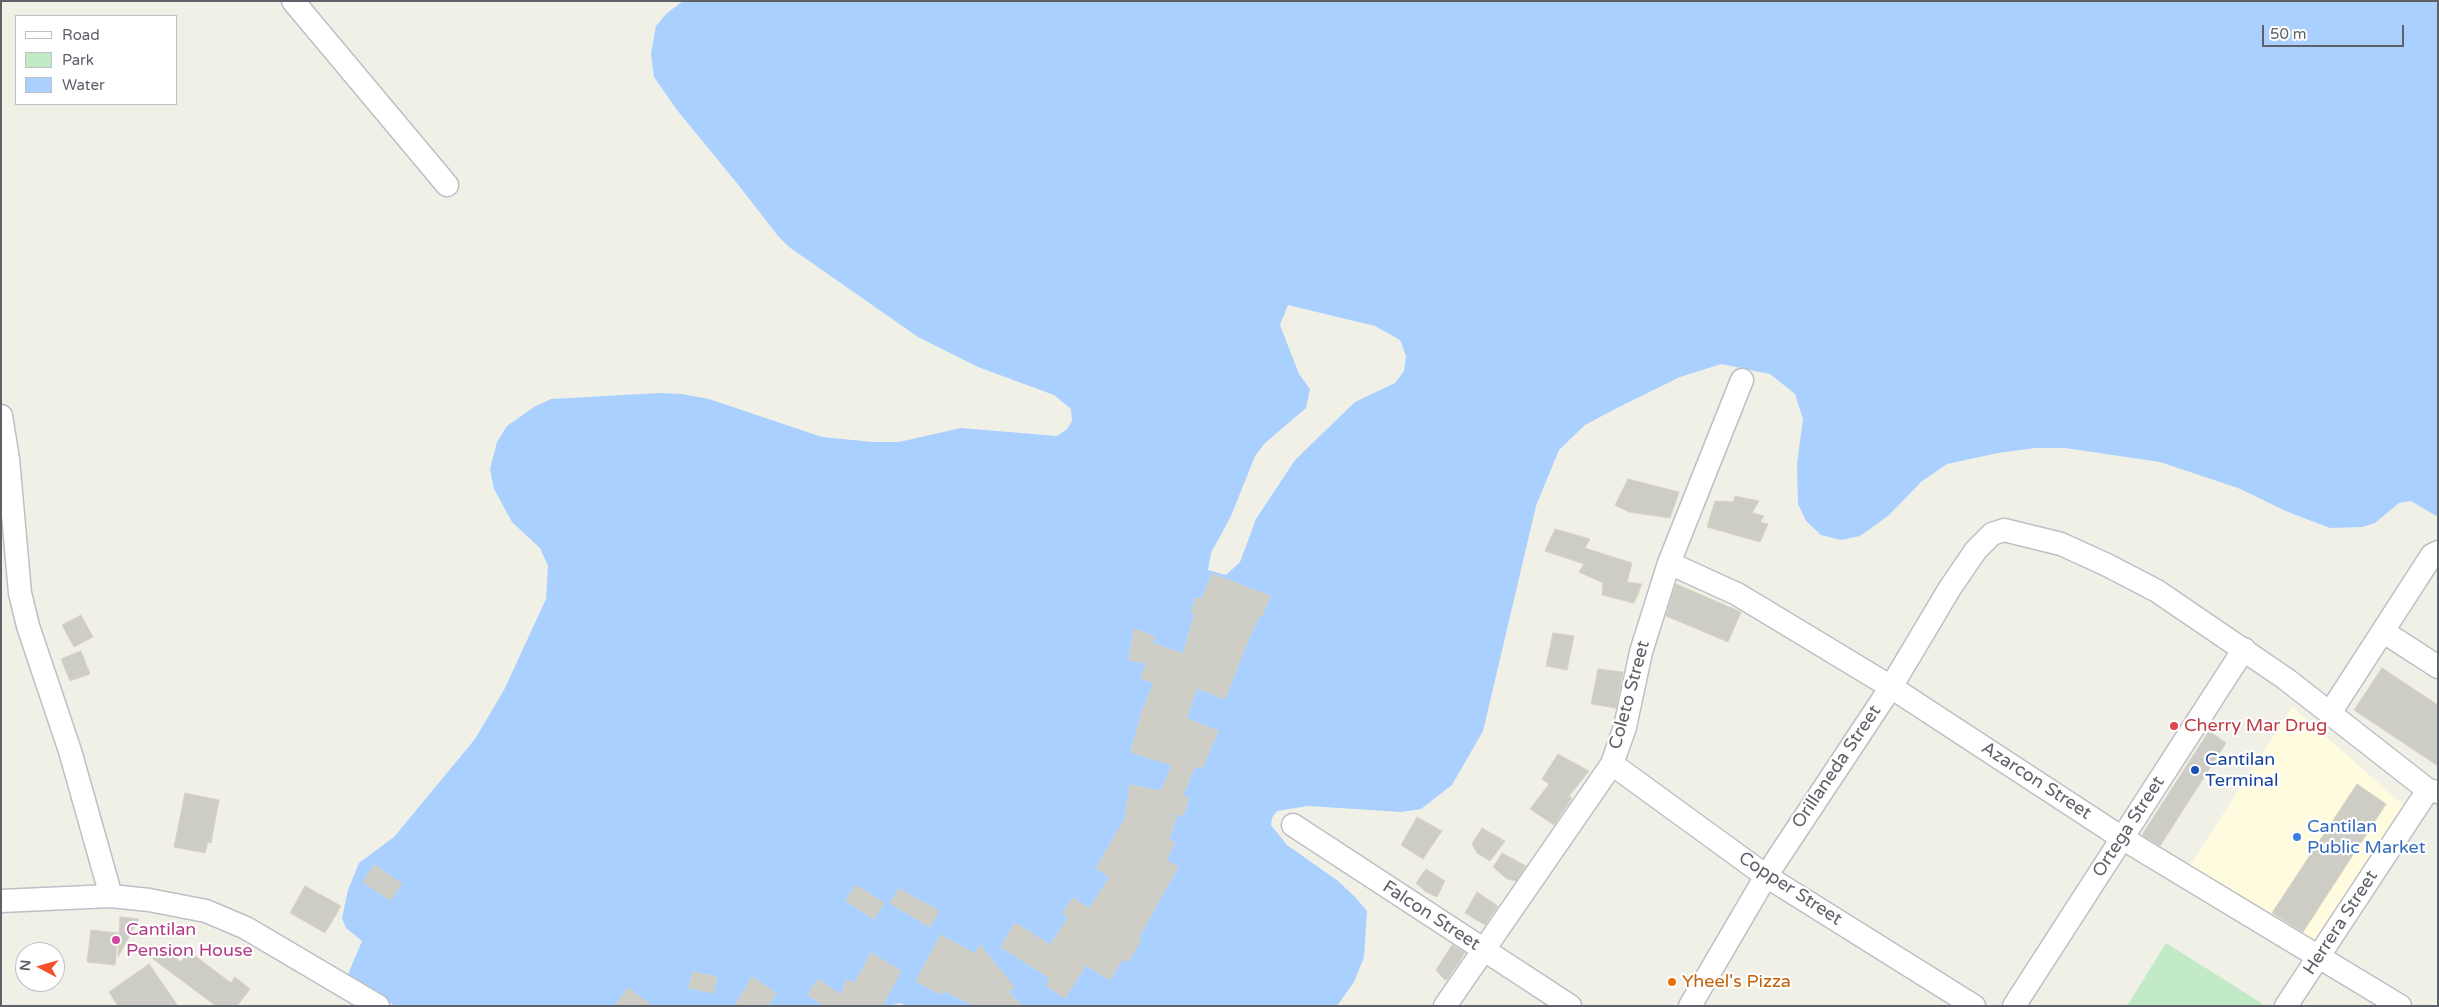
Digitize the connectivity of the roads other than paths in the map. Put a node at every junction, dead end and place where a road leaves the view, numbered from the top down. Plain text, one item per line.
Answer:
1 (293, 1) edge
2 (447, 185) dead end
3 (1742, 380) dead end
4 (1, 416) edge
5 (2438, 552) edge
6 (1669, 563) junction
7 (2384, 632) junction
8 (2244, 649) junction
9 (2438, 667) edge
10 (1891, 687) junction
11 (2330, 713) junction
12 (1612, 764) junction
13 (2433, 791) edge
14 (1293, 825) dead end
15 (2122, 838) junction
16 (1766, 876) junction
17 (112, 896) junction
18 (1, 901) edge
19 (1484, 951) junction
20 (2318, 957) junction
21 (378, 1006) edge
22 (1445, 1006) edge
23 (1570, 1006) edge
24 (1690, 1006) edge
25 (1974, 1006) edge
26 (2014, 1006) edge
27 (2286, 1006) edge
28 (2400, 1006) edge

1 - 2 street
3 - 6 street, Coleto Street
4 - 17 street
5 - 7 street
6 - 10 street, Azarcon Street
6 - 12 street, Coleto Street
7 - 9 street
7 - 11 street
8 - 10 street, Orillaneda Street
8 - 11 street
8 - 15 street, Ortega Street
10 - 15 street, Azarcon Street
10 - 16 street, Orillaneda Street
11 - 13 street
12 - 16 street, Copper Street
12 - 19 street, Coleto Street
13 - 20 street, Herrera Street
14 - 19 street, Falcon Street
15 - 20 street, Azarcon Street
15 - 26 street, Ortega Street
16 - 24 street, Orillaneda Street
16 - 25 street, Copper Street
17 - 18 street
17 - 21 street
19 - 22 street, Coleto Street
19 - 23 street, Falcon Street
20 - 27 street, Herrera Street
20 - 28 street, Azarcon Street

